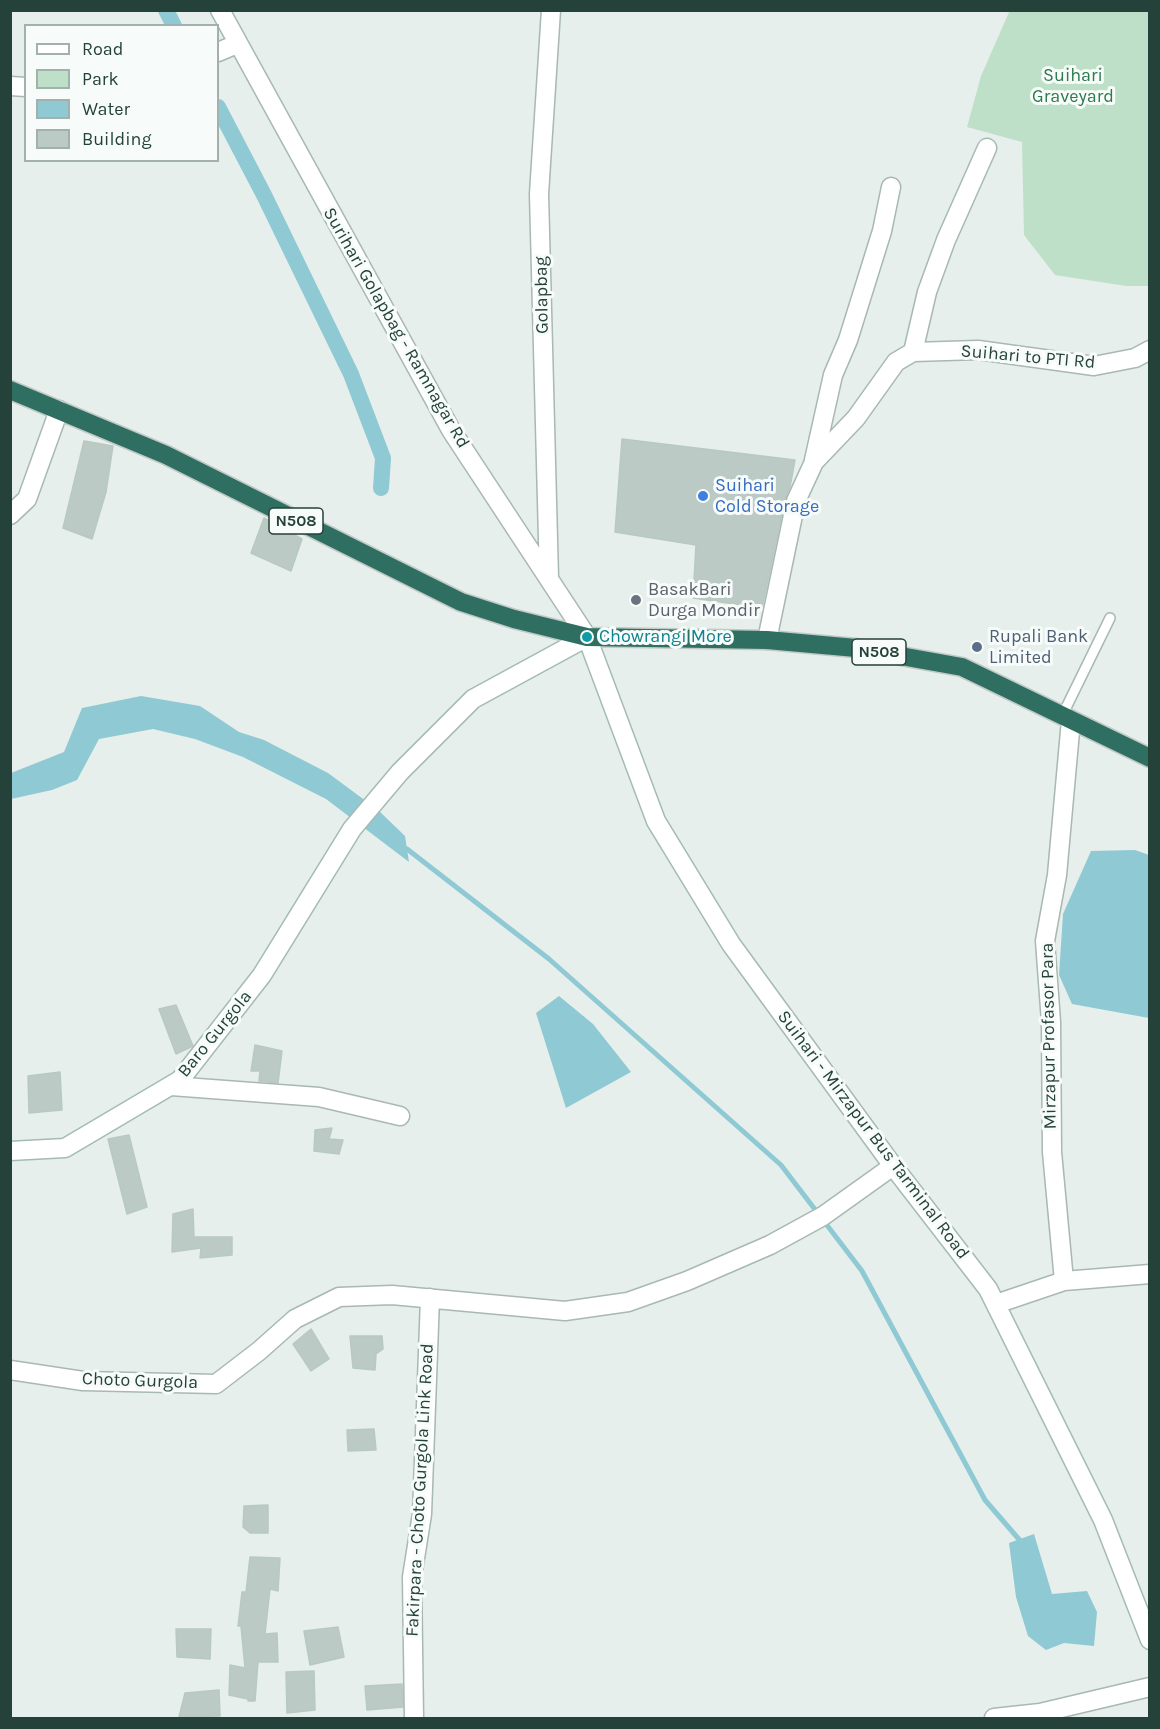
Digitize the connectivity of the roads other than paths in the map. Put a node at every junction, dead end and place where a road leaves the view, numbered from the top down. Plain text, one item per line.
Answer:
1 (220, 10) edge
2 (551, 10) edge
3 (237, 44) junction
4 (219, 52) edge
5 (987, 148) dead end
6 (891, 187) dead end
7 (1149, 350) edge
8 (913, 352) junction
9 (10, 390) edge
10 (59, 410) junction
11 (814, 462) junction
12 (10, 515) edge
13 (549, 579) junction
14 (1110, 618) dead end
15 (587, 637) junction
16 (767, 640) junction
17 (1066, 718) junction
18 (1149, 758) edge
19 (171, 1086) junction
20 (400, 1116) dead end
21 (10, 1151) edge
22 (893, 1166) junction
23 (1149, 1274) edge
24 (1064, 1281) junction
25 (430, 1298) junction
26 (996, 1304) junction
27 (10, 1370) edge
28 (1149, 1640) edge
29 (1149, 1687) edge
30 (414, 1719) edge
31 (994, 1719) edge

1 - 3 street, Surihari Golapbag - Ramnagar Rd
2 - 13 street, Golapbag
3 - 4 street
3 - 13 street, Surihari Golapbag - Ramnagar Rd
5 - 8 street
6 - 11 street
7 - 8 street, Suihari to PTI Rd
8 - 11 street
9 - 10 highway, N508
10 - 12 street
10 - 15 highway, N508
11 - 16 street
13 - 15 street, Surihari Golapbag - Ramnagar Rd
14 - 17 lane
15 - 16 highway, N508
15 - 19 street, Baro Gurgola
15 - 22 street, Suihari - Mirzapur Bus Tarminal Road
16 - 17 highway, N508
17 - 18 highway, N508
17 - 24 street, Mirzapur Profasor Para
19 - 20 street
19 - 21 street, Baro Gurgola
22 - 25 street, Choto Gurgola
22 - 26 street, Suihari - Mirzapur Bus Tarminal Road
23 - 24 street
24 - 26 street
25 - 27 street, Choto Gurgola
25 - 30 street, Fakirpara - Choto Gurgola Link Road
26 - 28 street, Suihari - Mirzapur Bus Tarminal Road
29 - 31 street

